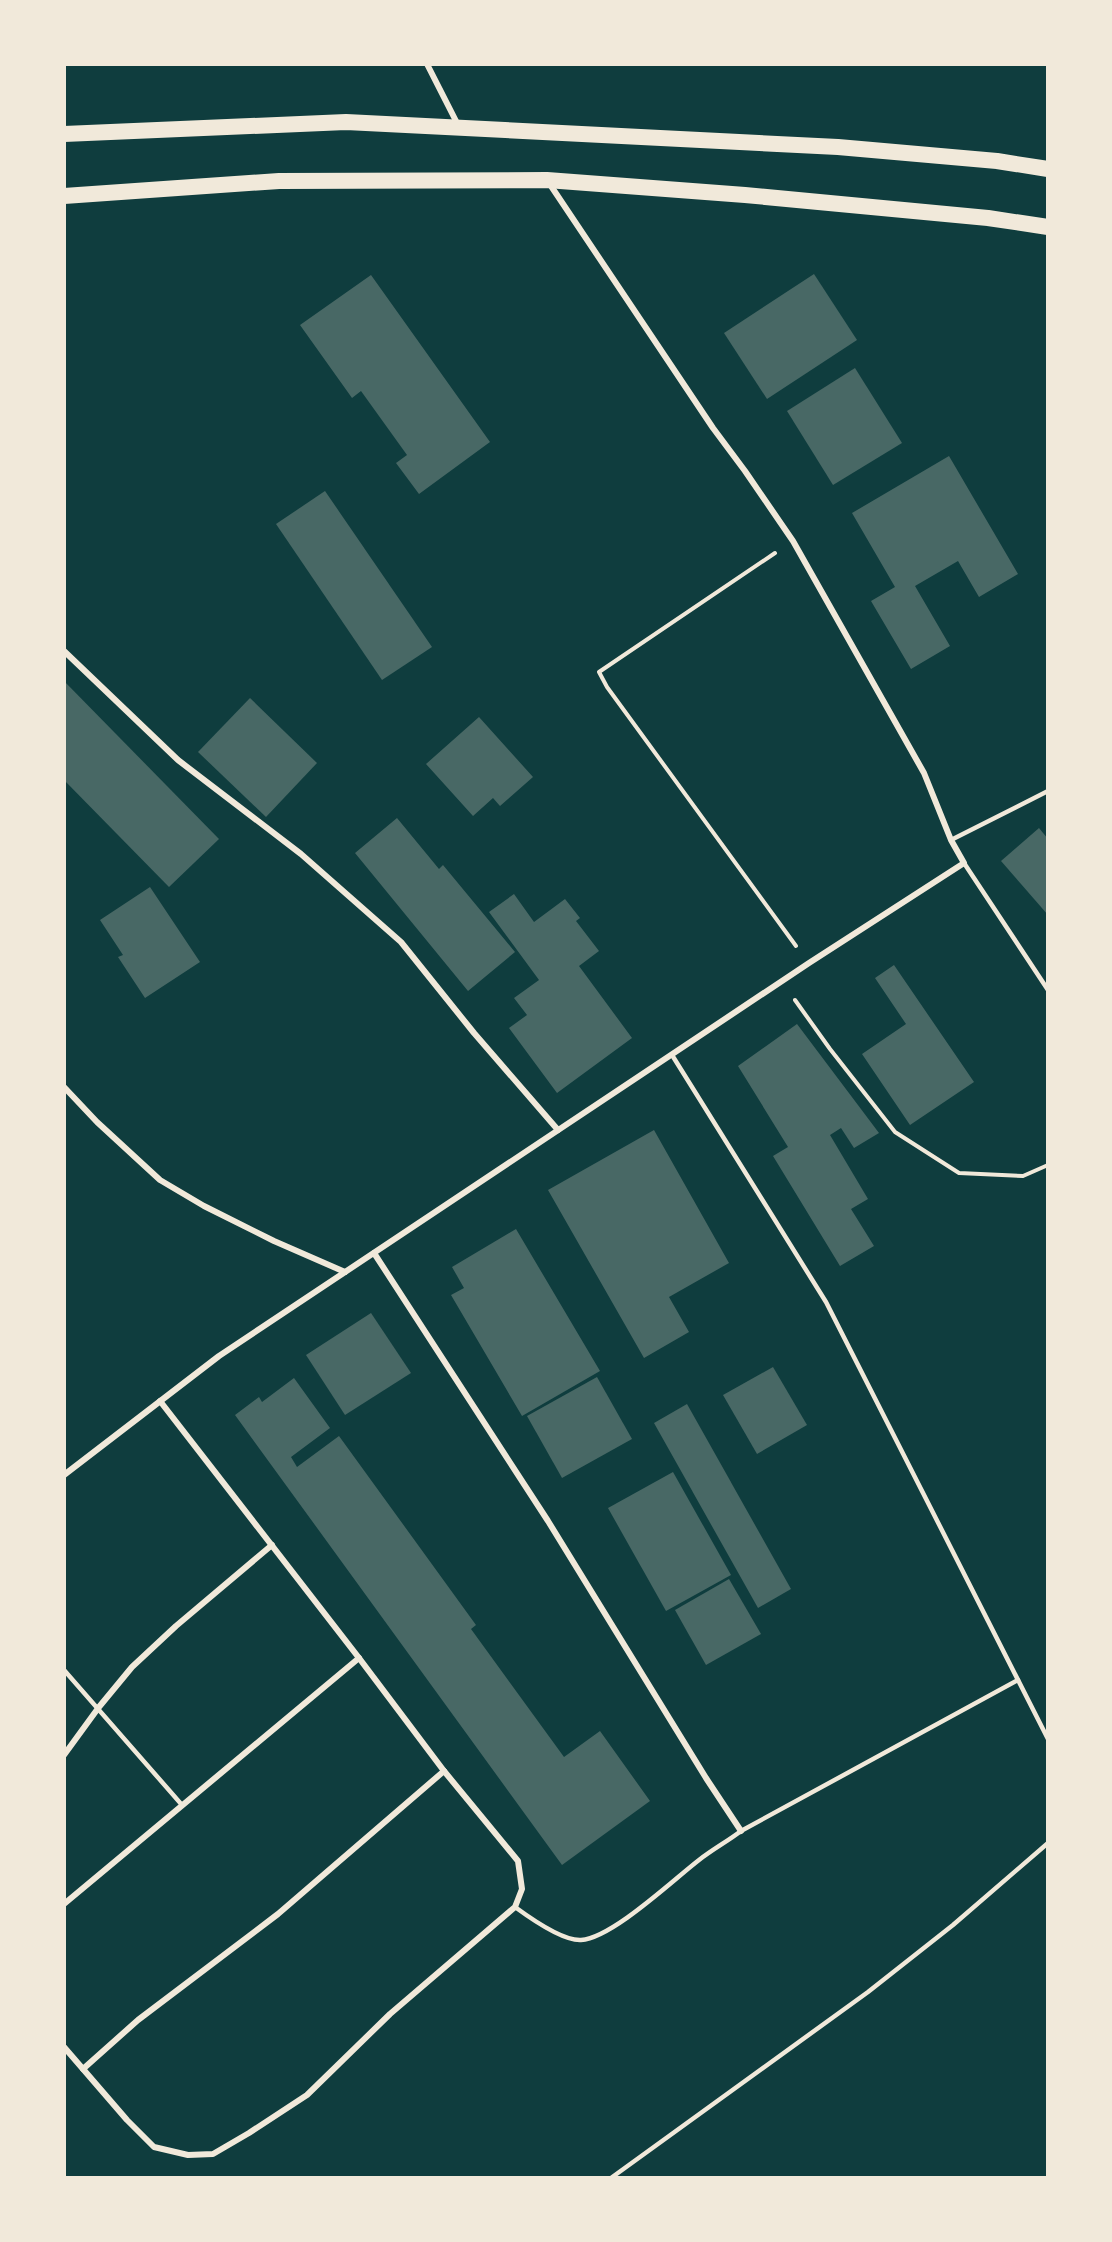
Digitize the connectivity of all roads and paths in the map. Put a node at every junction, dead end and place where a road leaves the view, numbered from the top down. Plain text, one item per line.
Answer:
1 (427, 64) edge
2 (460, 128) junction
3 (64, 134) edge
4 (1047, 169) edge
5 (547, 180) junction
6 (64, 196) edge
7 (1047, 226) edge
8 (793, 541) junction
9 (64, 651) edge
10 (1047, 791) edge
11 (951, 840) junction
12 (964, 863) junction
13 (809, 963) junction
14 (782, 981) junction
15 (1047, 990) edge
16 (672, 1055) junction
17 (64, 1087) edge
18 (558, 1130) junction
19 (1047, 1165) edge
20 (374, 1253) junction
21 (345, 1272) junction
22 (160, 1401) junction
23 (64, 1475) edge
24 (272, 1545) junction
25 (359, 1658) junction
26 (64, 1670) edge
27 (1018, 1680) junction
28 (99, 1707) junction
29 (1047, 1738) edge
30 (64, 1755) edge
31 (444, 1771) junction
32 (183, 1805) junction
33 (741, 1831) junction
34 (1047, 1843) edge
35 (64, 1904) edge
36 (515, 1907) junction
37 (64, 2047) edge
38 (82, 2069) junction
39 (611, 2178) edge

1 - 2 street
2 - 3 highway
2 - 4 highway
5 - 6 highway
5 - 7 highway
5 - 8 street
8 - 11 street
8 - 13 path
9 - 18 street
10 - 11 lane
11 - 12 street
12 - 13 street
12 - 15 lane
13 - 14 street
14 - 16 street
14 - 19 path
16 - 18 street
16 - 27 lane
17 - 21 street
18 - 20 street
20 - 21 street
20 - 33 street
21 - 22 street
22 - 23 street
22 - 24 street
24 - 25 street
24 - 28 street
25 - 31 street
25 - 32 street
26 - 28 lane
27 - 29 lane
27 - 33 lane
28 - 30 street
28 - 32 lane
31 - 36 street
31 - 38 street
32 - 35 street
33 - 36 lane
34 - 39 lane
36 - 38 street
37 - 38 street

